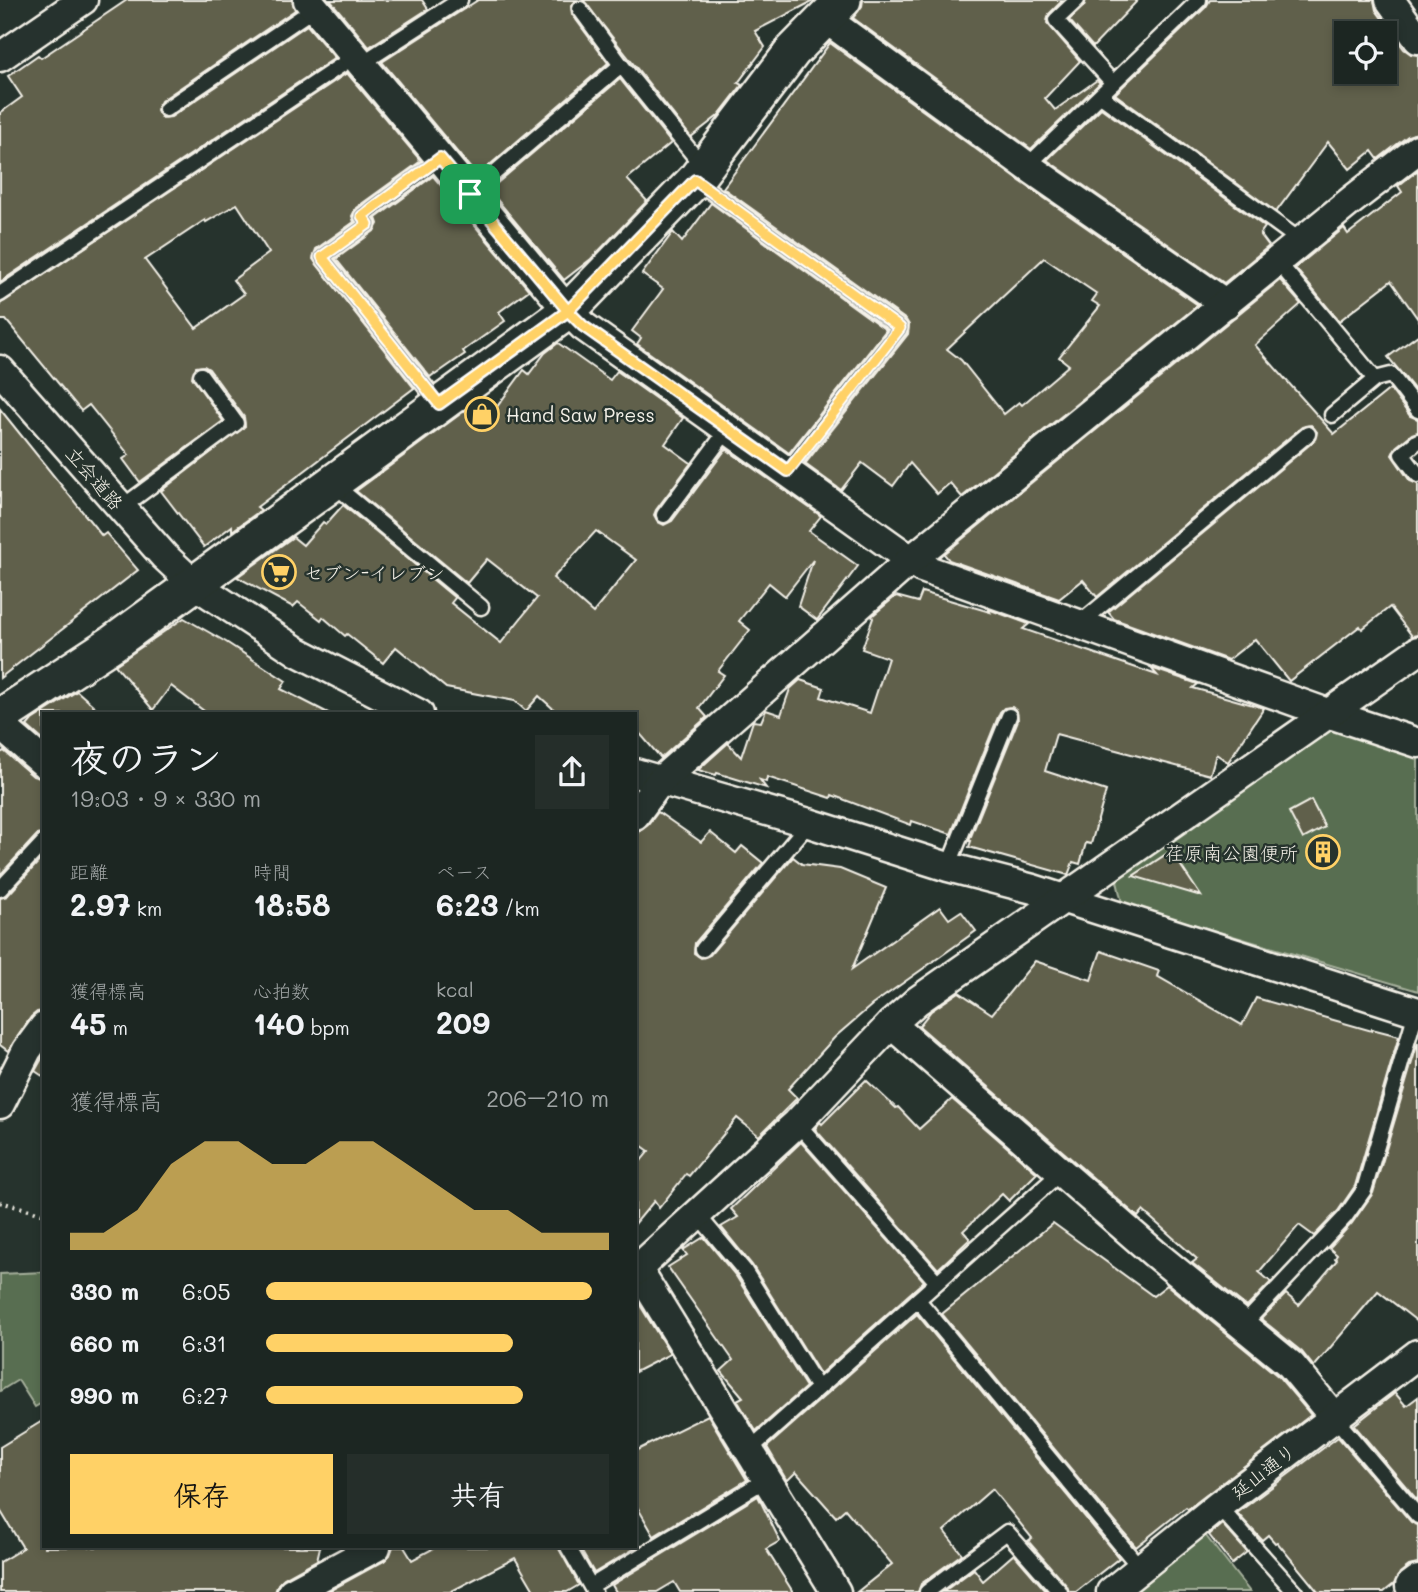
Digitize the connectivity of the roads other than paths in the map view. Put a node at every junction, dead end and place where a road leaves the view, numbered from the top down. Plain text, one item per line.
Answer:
1 (460, 0) edge
2 (1077, 0) edge
3 (1199, 0) edge
4 (1390, 0) edge
5 (66, 4) edge
6 (312, 4) edge
7 (839, 5) edge
8 (580, 9) dead end
9 (1418, 39) edge
10 (0, 57) edge
11 (358, 60) junction
12 (621, 65) junction
13 (1113, 83) junction
14 (1101, 96) junction
15 (166, 109) dead end
16 (1418, 149) edge
17 (440, 158) junction
18 (1027, 166) junction
19 (699, 174) junction
20 (470, 194) junction
21 (1302, 242) junction
22 (1278, 262) junction
23 (0, 294) edge
24 (1226, 304) junction
25 (568, 311) junction
26 (1, 372) edge
27 (201, 375) dead end
28 (1375, 379) junction
29 (439, 404) junction
30 (1418, 410) edge
31 (1332, 415) dead end
32 (728, 429) junction
33 (1308, 435) dead end
34 (1418, 441) edge
35 (788, 471) junction
36 (1418, 475) edge
37 (331, 483) junction
38 (121, 508) junction
39 (664, 515) dead end
40 (912, 559) junction
41 (193, 583) junction
42 (481, 607) dead end
43 (1079, 624) junction
44 (1418, 651) edge
45 (415, 712) edge
46 (1330, 714) junction
47 (0, 716) edge
48 (1009, 716) dead end
49 (0, 725) edge
50 (1418, 743) edge
51 (42, 761) edge
52 (648, 777) edge
53 (637, 809) edge
54 (808, 823) junction
55 (42, 844) edge
56 (948, 867) junction
57 (0, 890) edge
58 (1063, 899) junction
59 (703, 949) dead end
60 (1417, 1012) edge
61 (891, 1024) junction
62 (42, 1030) edge
63 (0, 1104) edge
64 (797, 1123) junction
65 (1060, 1172) junction
66 (697, 1214) junction
67 (637, 1267) edge
68 (637, 1270) edge
69 (937, 1282) junction
70 (918, 1300) junction
71 (1242, 1326) junction
72 (1418, 1354) edge
73 (818, 1388) junction
74 (1334, 1417) junction
75 (749, 1450) junction
76 (767, 1479) junction
77 (1218, 1506) junction
78 (1418, 1516) edge
79 (375, 1548) edge
80 (569, 1548) edge
81 (1141, 1569) junction
82 (1418, 1580) edge
83 (333, 1583) edge
84 (593, 1589) edge
85 (292, 1592) edge
86 (836, 1592) edge
87 (927, 1592) edge
88 (1060, 1592) edge
89 (1113, 1592) edge
90 (1294, 1592) edge
91 (1415, 1592) edge

1 - 11 lane
2 - 13 lane
3 - 13 lane
4 - 9 street
5 - 10 street
6 - 11 street
6 - 15 lane
7 - 18 street
7 - 19 street
8 - 12 lane
11 - 17 street
11 - 23 lane
12 - 19 lane
12 - 20 lane
13 - 14 lane
14 - 18 lane
14 - 21 lane
16 - 21 street
17 - 20 street
17 - 29 lane
18 - 24 street
19 - 25 street
19 - 35 lane
20 - 25 street
21 - 22 street
22 - 24 street
22 - 28 lane
24 - 40 street
25 - 29 street
25 - 32 street
26 - 38 street, 立会道路
27 - 38 lane
28 - 30 lane
28 - 31 lane
29 - 37 street
32 - 35 street
32 - 39 lane
33 - 43 lane
34 - 36 lane
35 - 40 street
37 - 41 street
37 - 42 lane
38 - 41 street, 立会道路
40 - 43 street
40 - 52 street
41 - 45 street, 立会道路
41 - 47 street
43 - 46 street
44 - 46 street
46 - 50 street
46 - 58 street
48 - 56 lane
49 - 51 street
52 - 53 street
52 - 54 street
54 - 56 street
54 - 59 lane
55 - 57 lane
56 - 58 street
58 - 60 street
58 - 61 street
60 - 71 lane
61 - 64 street
61 - 65 street
62 - 63 street
64 - 66 street
64 - 69 lane
65 - 69 lane
65 - 71 street
66 - 67 street
66 - 73 lane
68 - 75 street
69 - 70 lane
70 - 73 lane
70 - 81 lane
71 - 74 street
72 - 74 street, 延山通り
73 - 75 lane
74 - 77 street, 延山通り
74 - 78 lane
75 - 76 street
76 - 84 lane
76 - 86 street
77 - 81 street, 延山通り
77 - 90 lane
79 - 83 street
80 - 84 lane
81 - 89 street, 延山通り
82 - 91 street
83 - 85 street
87 - 88 lane

